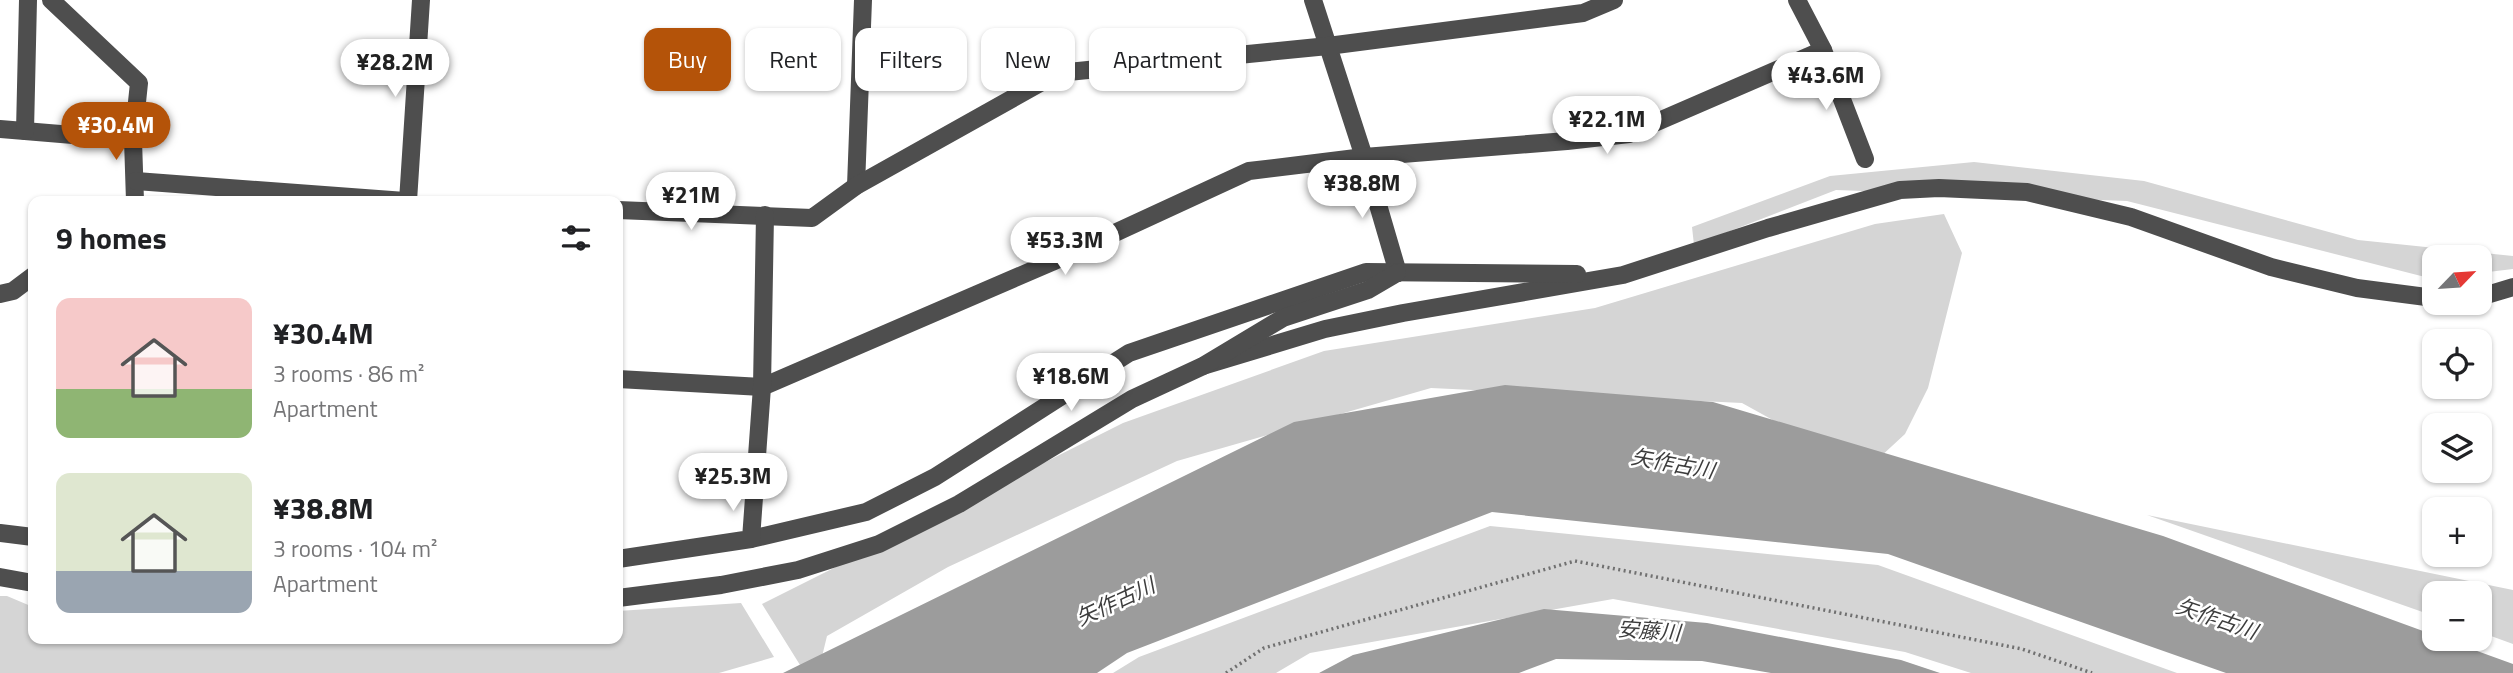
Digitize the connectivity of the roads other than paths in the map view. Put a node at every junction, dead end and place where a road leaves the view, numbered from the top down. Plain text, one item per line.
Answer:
1 (28, 0) edge
2 (51, 0) edge
3 (421, 0) edge
4 (863, 0) edge
5 (1314, 0) edge
6 (1614, 0) edge
7 (1797, 0) edge
8 (1328, 46) junction
9 (1823, 50) junction
10 (0, 129) edge
11 (25, 131) junction
12 (133, 140) junction
13 (1364, 157) junction
14 (1865, 159) dead end
15 (136, 181) junction
16 (856, 186) junction
17 (135, 196) edge
18 (339, 196) edge
19 (407, 196) edge
20 (623, 209) edge
21 (765, 215) junction
22 (1398, 273) junction
23 (1623, 275) junction
24 (28, 280) edge
25 (2513, 287) edge
26 (0, 294) edge
27 (2492, 295) edge
28 (2422, 296) edge
29 (2492, 300) edge
30 (2513, 301) edge
31 (1203, 366) junction
32 (623, 379) edge
33 (762, 387) junction
34 (0, 533) edge
35 (28, 536) edge
36 (751, 539) junction
37 (623, 558) edge
38 (0, 577) edge
39 (28, 582) edge
40 (623, 597) edge

1 - 11 street
2 - 12 street
3 - 19 street
4 - 16 street
5 - 8 street
6 - 8 street
7 - 9 street
8 - 13 street
8 - 16 street
9 - 13 street
9 - 14 street
10 - 11 street
11 - 12 street
12 - 15 street
13 - 22 street
13 - 33 street
15 - 17 street
15 - 18 street
16 - 21 street
20 - 21 street
21 - 33 street
22 - 23 street
22 - 31 street
22 - 36 street
23 - 28 street
23 - 31 street
24 - 26 street
25 - 27 street
29 - 30 street
31 - 40 street
32 - 33 street
33 - 36 street
34 - 35 street
36 - 37 street
38 - 39 street

